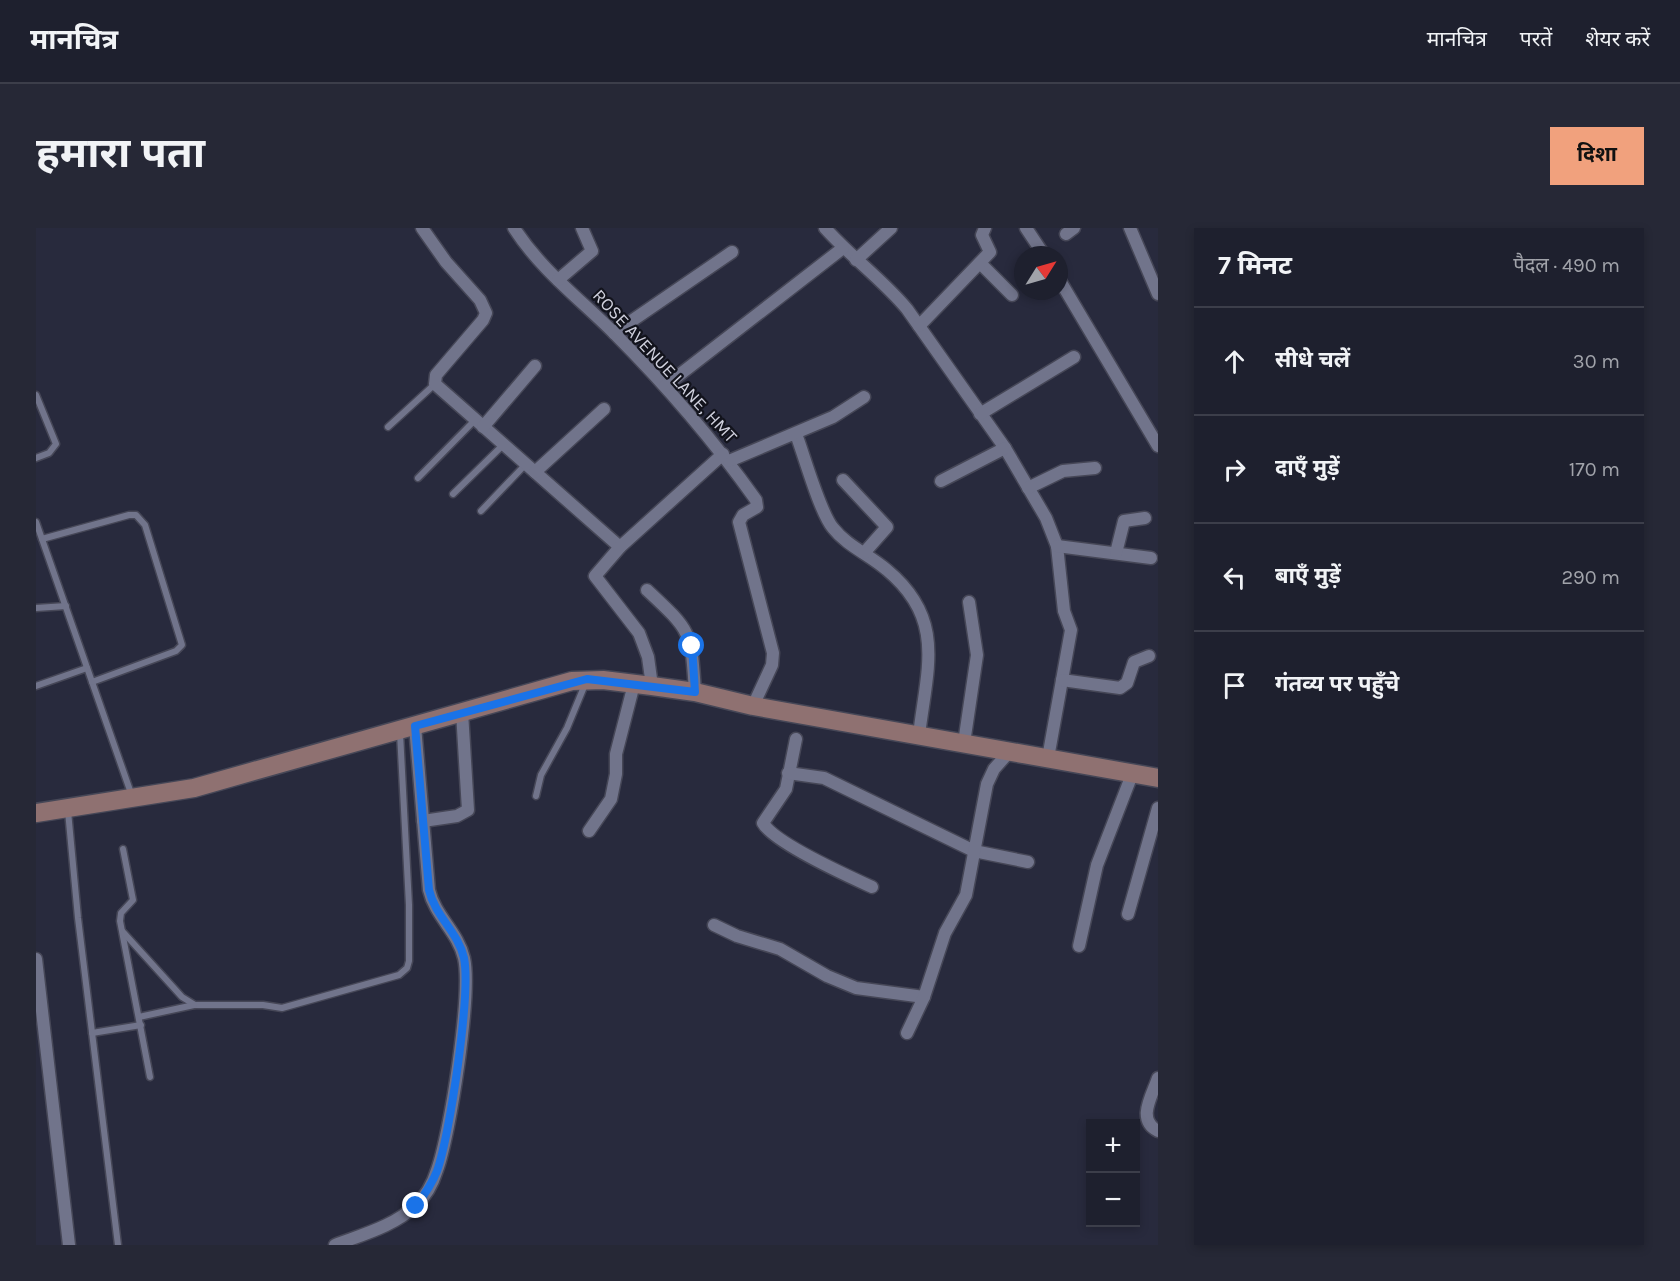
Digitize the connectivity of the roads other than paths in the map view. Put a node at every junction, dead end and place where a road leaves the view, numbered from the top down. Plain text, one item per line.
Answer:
1 (422, 228) edge
2 (514, 228) edge
3 (582, 228) edge
4 (825, 228) edge
5 (891, 228) edge
6 (985, 228) edge
7 (1026, 228) edge
8 (1130, 228) edge
9 (1038, 246) edge
10 (843, 248) junction
11 (732, 252) dead end
12 (856, 260) junction
13 (980, 263) junction
14 (558, 280) junction
15 (1068, 294) edge
16 (1158, 294) edge
17 (1012, 295) dead end
18 (919, 326) junction
19 (615, 333) junction
20 (1074, 357) dead end
21 (535, 366) dead end
22 (435, 384) junction
23 (664, 386) junction
24 (36, 395) edge
25 (864, 397) dead end
26 (604, 409) dead end
27 (980, 414) junction
28 (479, 423) junction
29 (388, 428) dead end
30 (796, 434) junction
31 (504, 445) junction
32 (1158, 446) edge
33 (1005, 448) junction
34 (36, 458) edge
35 (726, 458) junction
36 (530, 468) junction
37 (1095, 468) dead end
38 (418, 478) dead end
39 (843, 480) dead end
40 (941, 481) dead end
41 (1028, 488) junction
42 (453, 494) dead end
43 (481, 511) dead end
44 (1144, 518) dead end
45 (36, 522) edge
46 (42, 540) junction
47 (1057, 546) junction
48 (620, 547) junction
49 (864, 554) junction
50 (1116, 554) junction
51 (1151, 558) dead end
52 (647, 590) dead end
53 (969, 602) dead end
54 (66, 606) junction
55 (36, 608) edge
56 (1149, 656) dead end
57 (87, 668) junction
58 (587, 679) junction
59 (1062, 681) junction
60 (92, 682) junction
61 (634, 684) junction
62 (36, 686) edge
63 (652, 686) junction
64 (695, 692) junction
65 (753, 706) junction
66 (462, 712) junction
67 (407, 728) junction
68 (919, 735) junction
69 (796, 739) dead end
70 (964, 743) junction
71 (1010, 751) junction
72 (1048, 758) junction
73 (1133, 772) junction
74 (788, 773) junction
75 (1158, 777) edge
76 (536, 796) dead end
77 (133, 799) junction
78 (68, 808) junction
79 (1158, 808) edge
80 (36, 813) edge
81 (423, 821) junction
82 (589, 831) dead end
83 (123, 849) dead end
84 (974, 851) junction
85 (1028, 862) dead end
86 (872, 887) dead end
87 (1128, 914) dead end
88 (714, 925) dead end
89 (123, 932) junction
90 (1079, 946) dead end
91 (36, 959) edge
92 (924, 997) junction
93 (195, 1005) junction
94 (139, 1017) junction
95 (141, 1025) junction
96 (92, 1033) junction
97 (907, 1033) dead end
98 (150, 1077) dead end
99 (1158, 1078) edge
100 (1158, 1131) edge
101 (69, 1245) edge
102 (118, 1245) edge
103 (335, 1245) edge

1 - 22 street
2 - 14 street, ROSE AVENUE LANE, HMT
3 - 14 street
4 - 10 street
5 - 12 street
6 - 13 street
7 - 9 street
8 - 16 street
10 - 12 street
10 - 23 street
11 - 19 street
12 - 18 street
13 - 17 street
13 - 18 street
14 - 19 street, ROSE AVENUE LANE, HMT
15 - 32 street
18 - 27 street
19 - 23 street, ROSE AVENUE LANE, HMT
20 - 27 street
21 - 28 street
22 - 28 street
22 - 29 lane
23 - 35 street, ROSE AVENUE LANE, HMT
24 - 34 lane
25 - 30 street
26 - 36 street
27 - 33 street
28 - 31 street
28 - 38 lane
30 - 35 street
30 - 49 street
31 - 36 street
31 - 42 lane
33 - 40 street
33 - 41 street
35 - 48 street
35 - 65 street, ROSE AVENUE LANE, HMT
36 - 43 lane
36 - 48 street
37 - 41 street
39 - 49 street
41 - 47 street
44 - 50 street
45 - 46 lane
46 - 54 lane
46 - 60 lane
47 - 50 street
47 - 59 street
48 - 63 street
49 - 68 street
50 - 51 street
52 - 64 street
53 - 70 street
54 - 55 lane
54 - 57 lane
56 - 59 street
57 - 60 lane
57 - 62 lane
58 - 61 street
58 - 66 street
58 - 76 lane
59 - 72 street
60 - 77 lane
61 - 63 street
61 - 82 street
63 - 64 street
64 - 65 street
65 - 68 street
66 - 67 street
66 - 81 street
67 - 77 street
67 - 81 street
67 - 93 lane
68 - 70 street
69 - 74 street
70 - 71 street
71 - 72 street
71 - 84 street
72 - 73 street
73 - 75 street
73 - 90 street
74 - 84 street
74 - 86 street
77 - 78 street
78 - 80 street
78 - 96 lane
79 - 87 street
81 - 103 street
83 - 89 lane
84 - 85 street
84 - 92 street
88 - 92 street
89 - 93 lane
89 - 94 lane
91 - 101 street
92 - 97 street
93 - 94 lane
94 - 95 lane
95 - 96 lane
95 - 98 lane
96 - 102 lane
99 - 100 street

